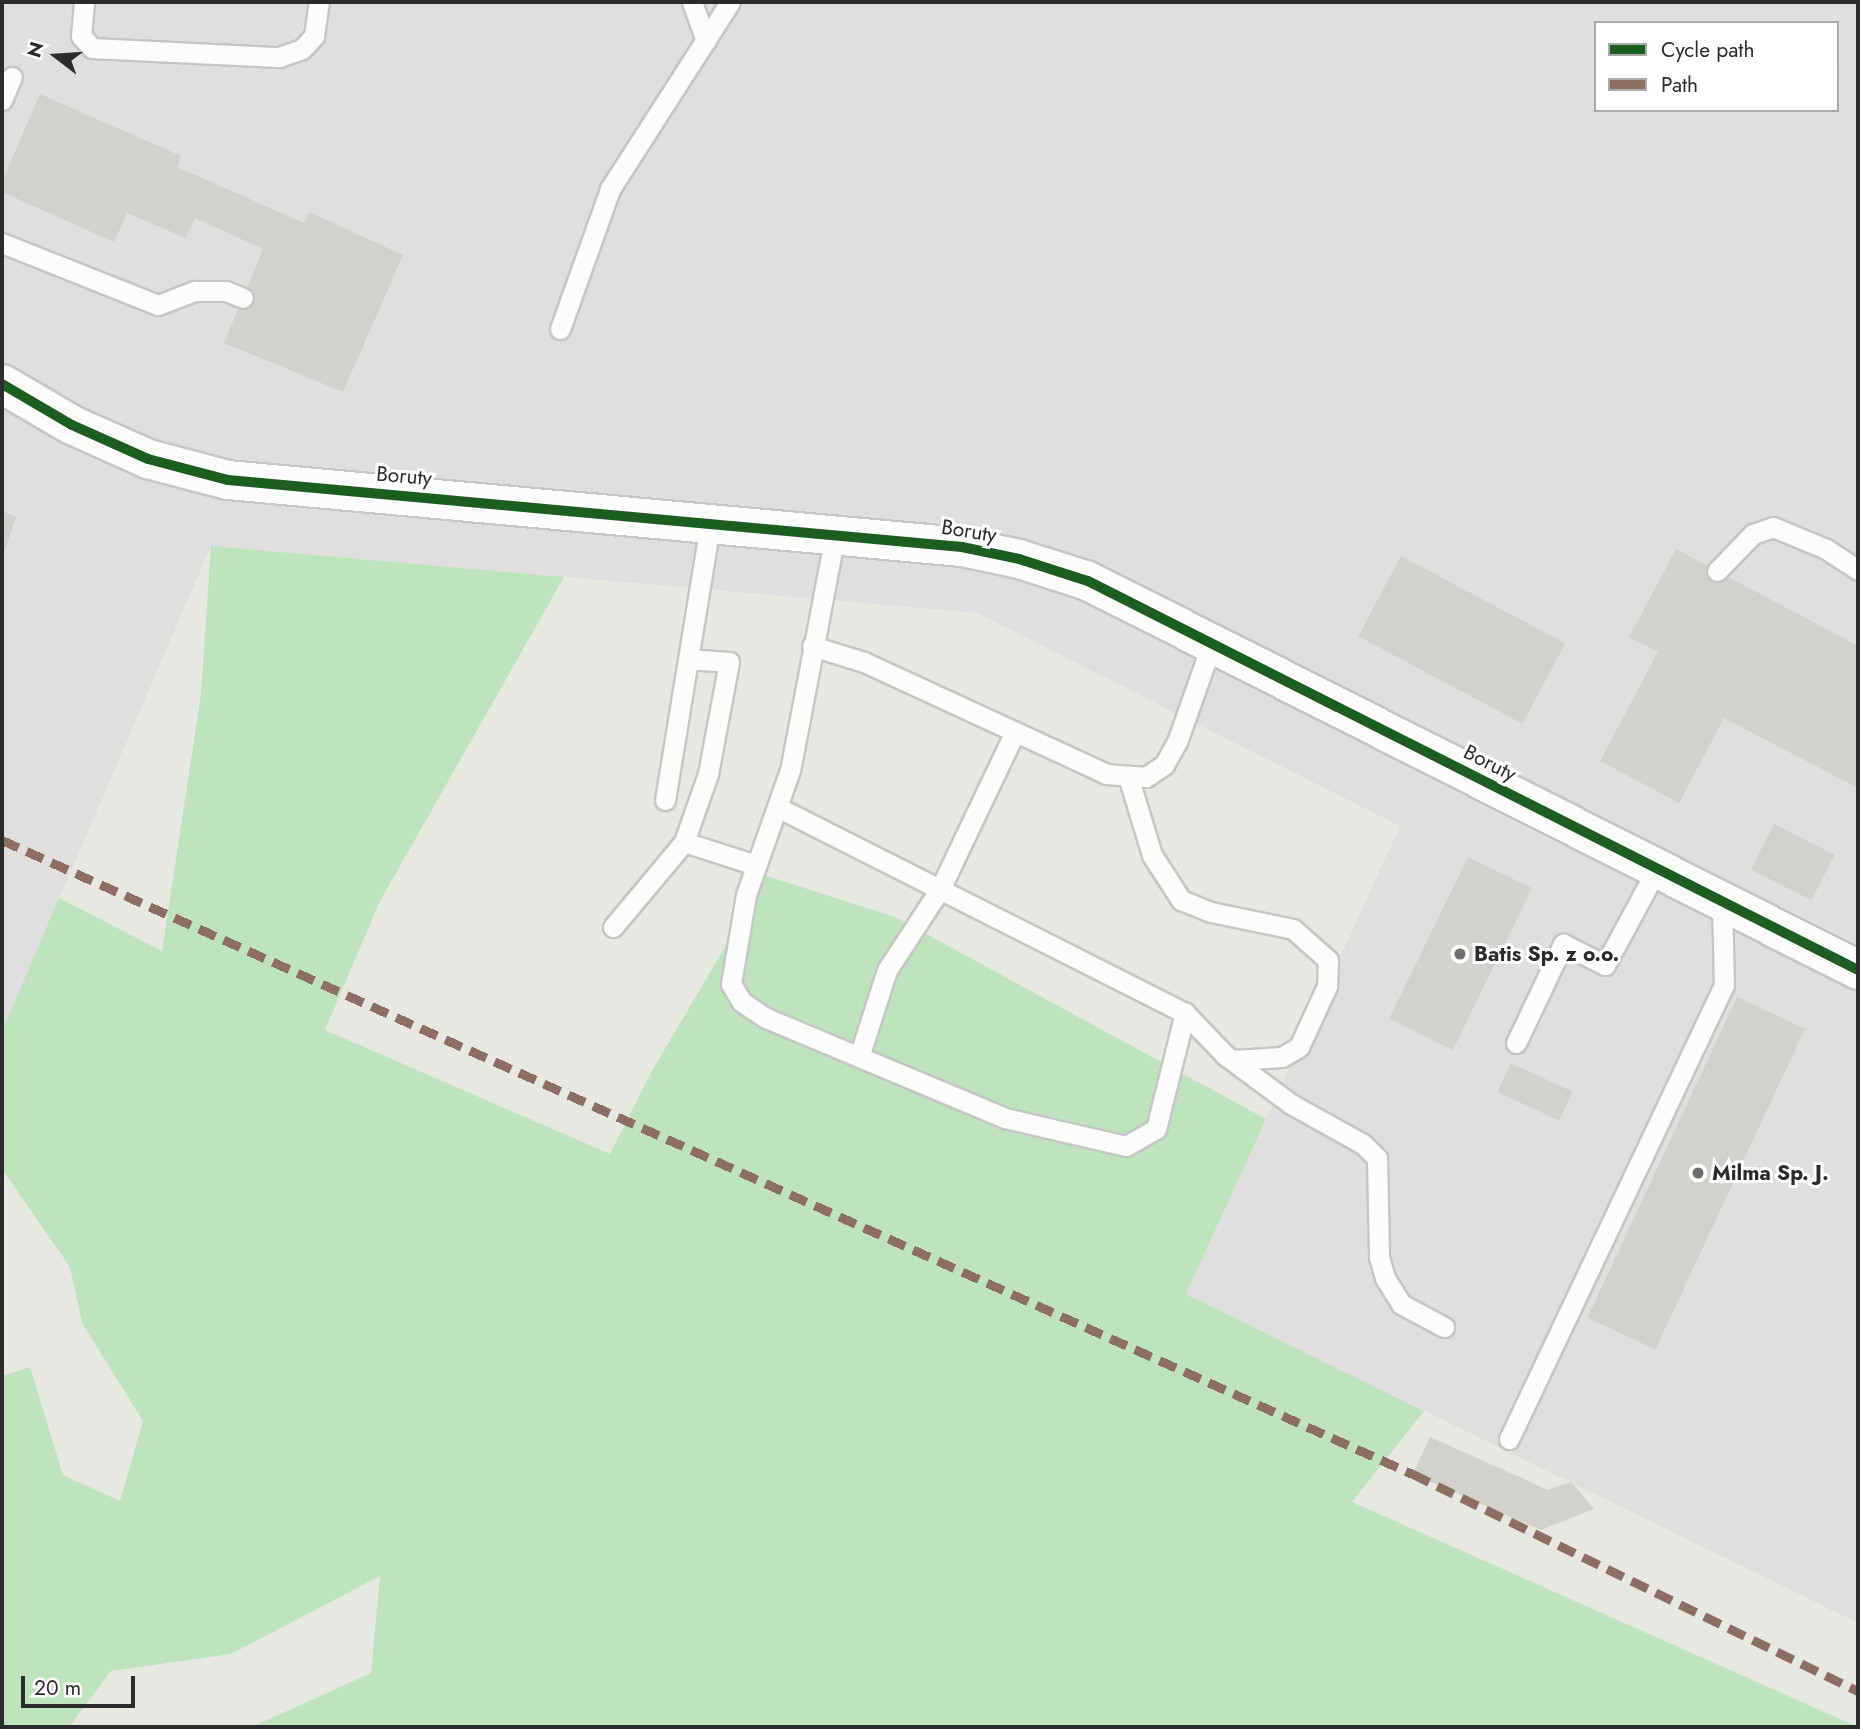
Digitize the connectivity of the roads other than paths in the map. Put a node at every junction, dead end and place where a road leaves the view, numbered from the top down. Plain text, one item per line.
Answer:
1 (84, 2) edge
2 (318, 2) edge
3 (692, 2) edge
4 (730, 2) edge
5 (706, 41) junction
6 (12, 77) dead end
7 (2, 100) edge
8 (2, 243) edge
9 (243, 298) dead end
10 (560, 329) dead end
11 (2, 384) edge
12 (710, 524) junction
13 (835, 535) junction
14 (1858, 570) edge
15 (1717, 571) dead end
16 (1212, 643) junction
17 (812, 646) junction
18 (690, 659) junction
19 (1015, 732) junction
20 (1128, 776) junction
21 (665, 800) dead end
22 (777, 807) junction
23 (684, 842) junction
24 (756, 865) junction
25 (1657, 869) junction
26 (940, 889) junction
27 (1722, 901) junction
28 (613, 927) dead end
29 (1858, 970) edge
30 (1185, 1013) junction
31 (1516, 1043) dead end
32 (859, 1057) junction
33 (1233, 1060) junction
34 (1444, 1327) dead end
35 (1509, 1439) dead end

1 - 2 lane
3 - 5 lane
4 - 5 lane
5 - 10 lane
6 - 7 lane
8 - 9 lane
11 - 12 street, Boruty
12 - 13 street, Boruty
12 - 18 lane
13 - 16 street, Boruty
13 - 17 lane
14 - 15 lane
16 - 20 lane
16 - 25 street, Boruty
17 - 19 lane
17 - 22 lane
18 - 21 lane
18 - 23 lane
19 - 20 lane
19 - 26 lane
20 - 33 lane
22 - 24 lane
22 - 26 lane
23 - 24 lane
23 - 28 lane
24 - 32 lane
25 - 27 street, Boruty
25 - 31 lane
26 - 30 lane
26 - 32 lane
27 - 29 street, Boruty
27 - 35 lane
30 - 32 lane
30 - 33 lane
33 - 34 lane

